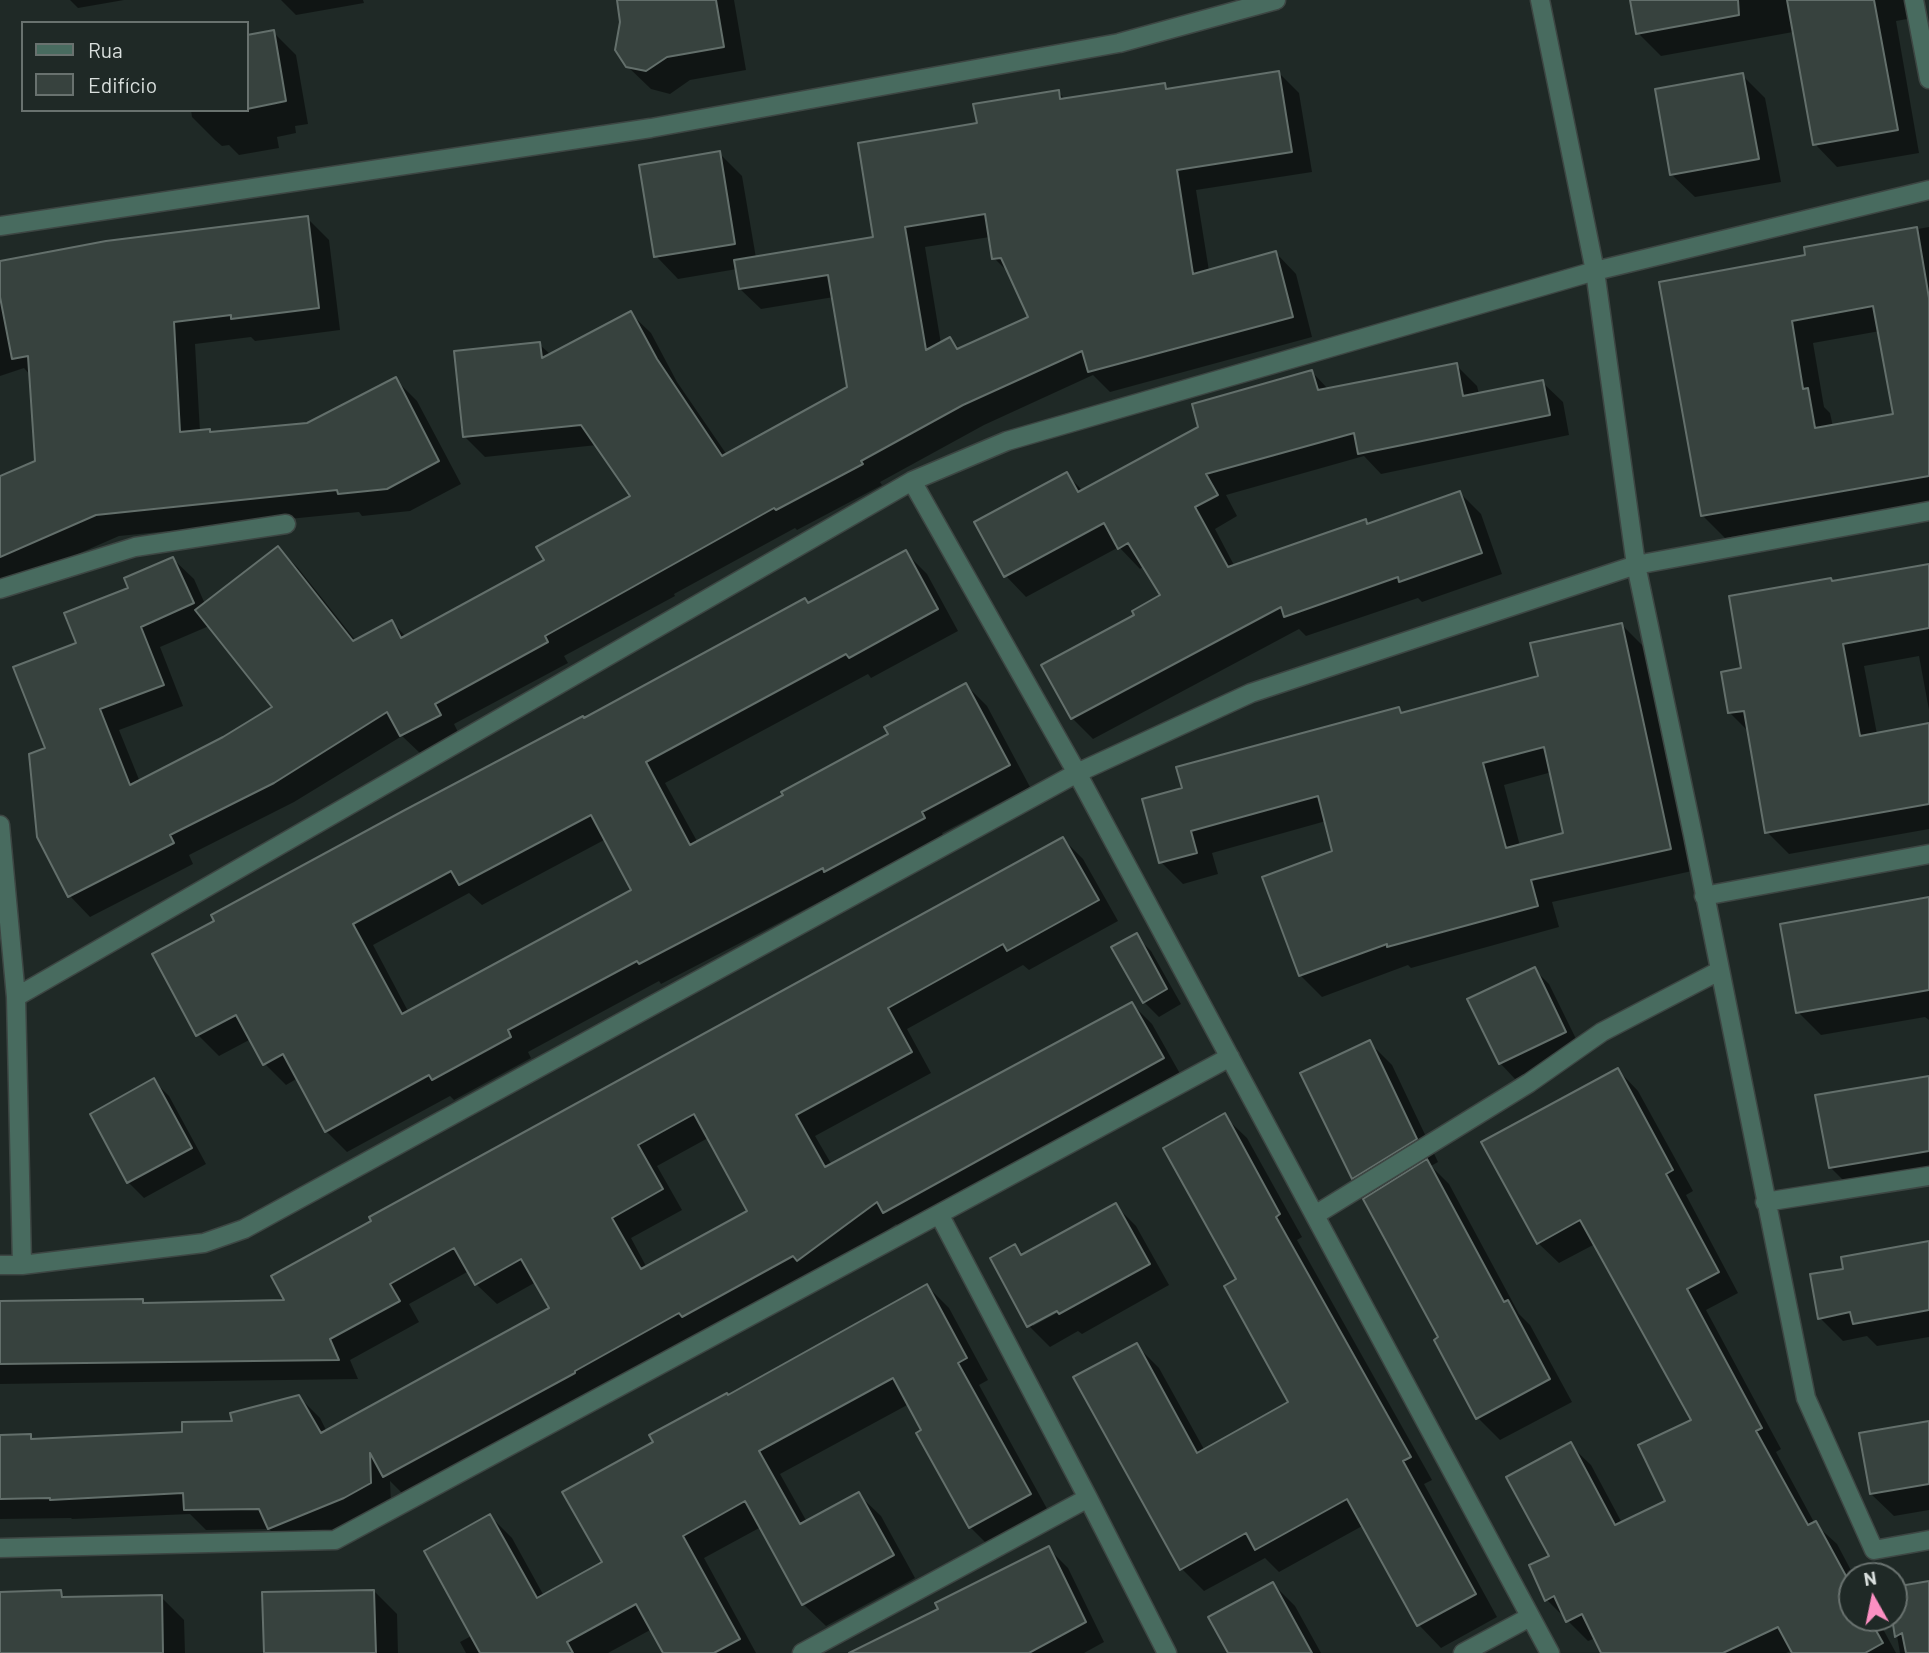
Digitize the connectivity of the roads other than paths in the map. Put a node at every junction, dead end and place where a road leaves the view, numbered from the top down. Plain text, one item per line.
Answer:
1 (1276, 0) edge
2 (1540, 0) edge
3 (1914, 0) edge
4 (1929, 79) edge
5 (1929, 190) edge
6 (0, 226) edge
7 (1595, 271) junction
8 (912, 481) junction
9 (1929, 512) edge
10 (286, 524) dead end
11 (1636, 565) junction
12 (0, 589) edge
13 (1077, 773) junction
14 (0, 825) edge
15 (1929, 854) edge
16 (1704, 896) junction
17 (1719, 971) junction
18 (16, 997) junction
19 (1230, 1057) junction
20 (1929, 1176) edge
21 (1765, 1202) junction
22 (939, 1214) junction
23 (1315, 1216) junction
24 (0, 1265) edge
25 (22, 1265) junction
26 (1088, 1498) junction
27 (1929, 1540) edge
28 (0, 1548) edge
29 (1530, 1617) junction
30 (802, 1653) edge
31 (1167, 1653) edge
32 (1463, 1653) edge
33 (1550, 1653) edge

1 - 6 street
2 - 7 street
3 - 4 street
5 - 7 street
7 - 8 street
7 - 11 street
8 - 13 street
8 - 18 street
9 - 11 street
10 - 12 street
11 - 13 street
11 - 16 street
13 - 19 street
13 - 25 street
14 - 18 street
15 - 16 street
16 - 17 street
17 - 21 street
17 - 23 street
18 - 25 street
19 - 22 street
19 - 23 street
20 - 21 street
21 - 27 street
22 - 26 street
22 - 28 street
23 - 29 street
24 - 25 street
26 - 30 street
26 - 31 street
29 - 32 street
29 - 33 street

